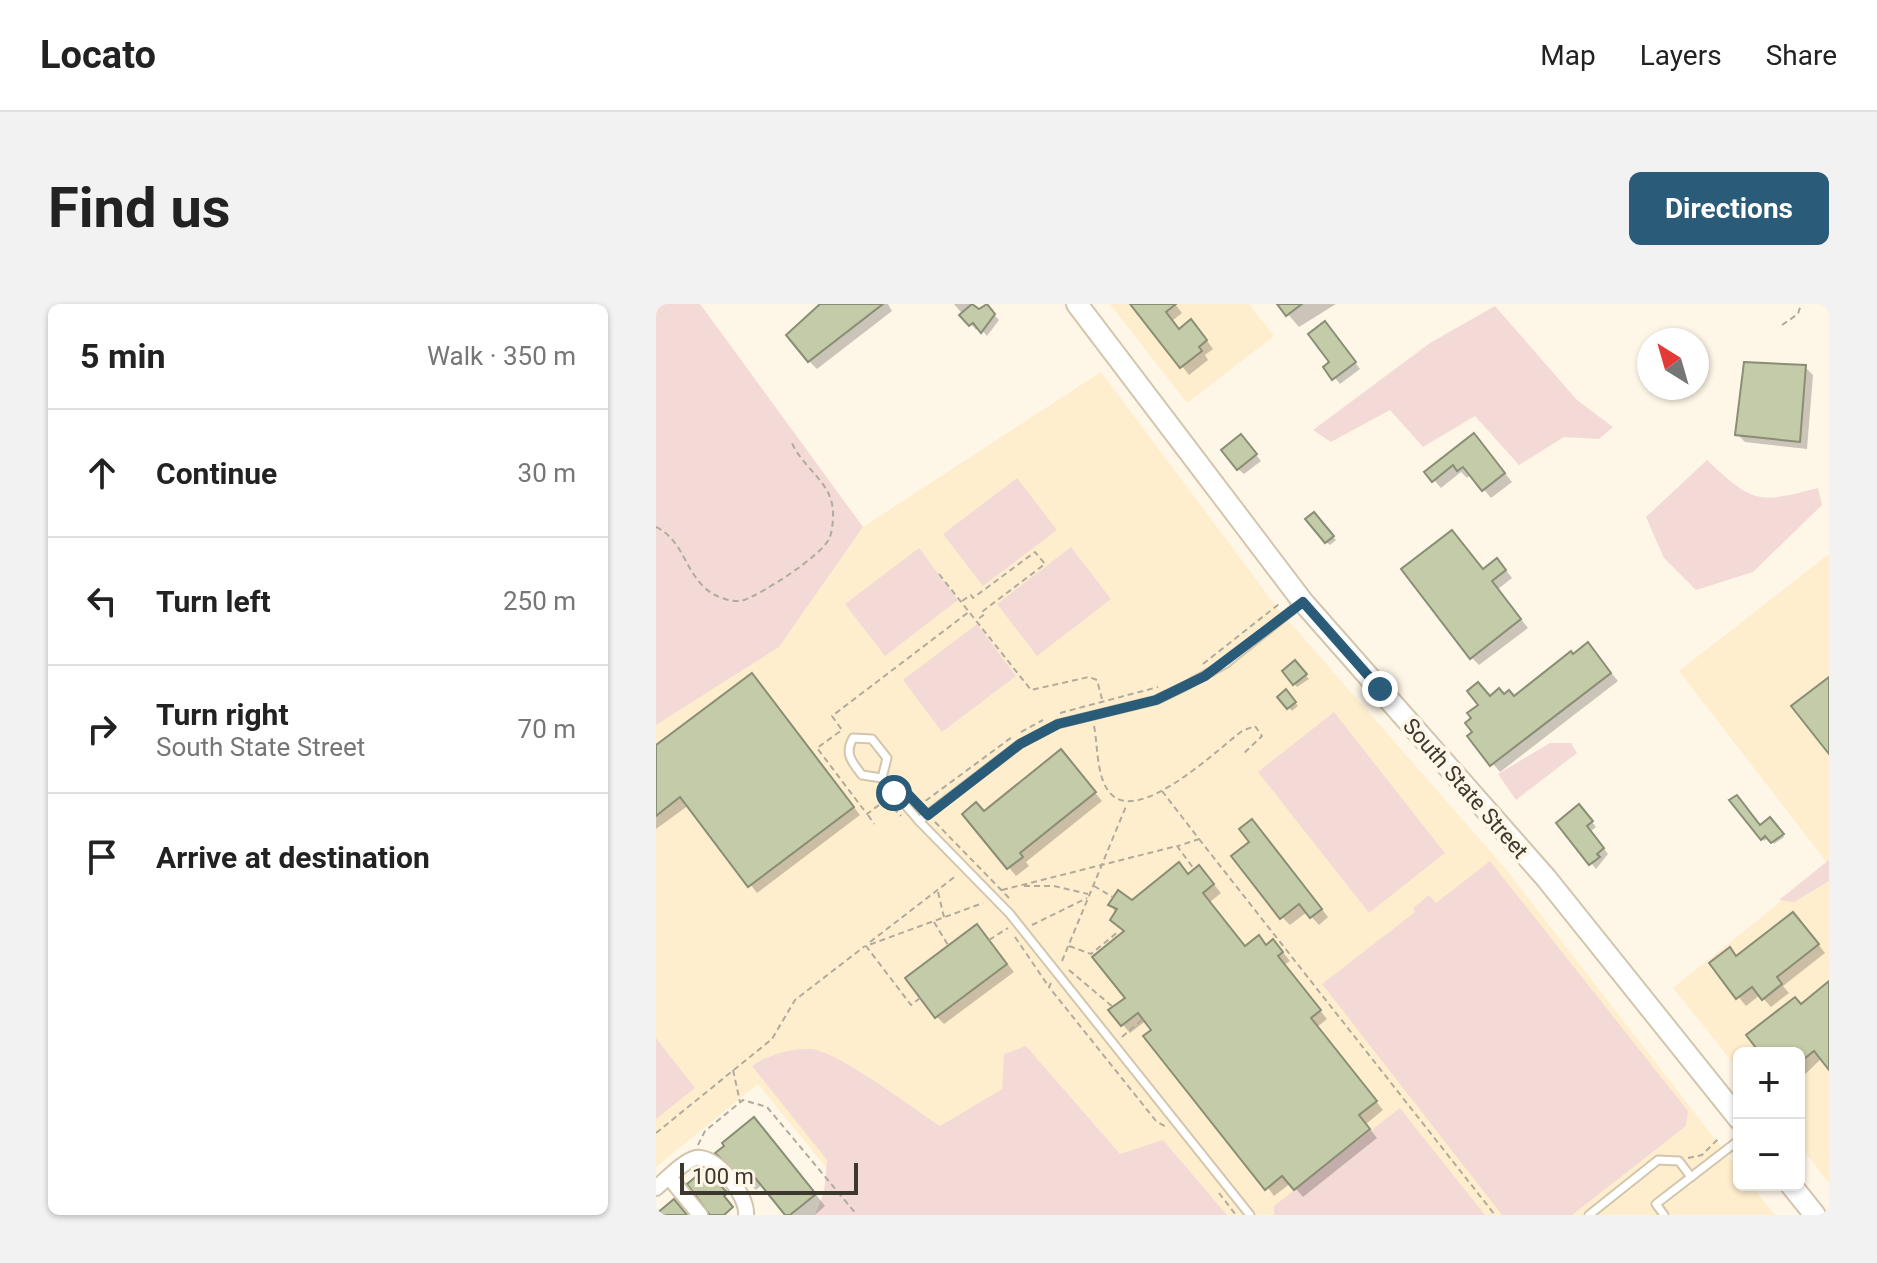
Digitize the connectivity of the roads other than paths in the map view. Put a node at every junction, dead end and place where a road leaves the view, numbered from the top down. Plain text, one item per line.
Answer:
1 (1077, 304) edge
2 (1303, 602) junction
3 (882, 778) junction
4 (919, 821) junction
5 (1733, 1112) edge
6 (1733, 1145) edge
7 (669, 1177) junction
8 (1691, 1177) junction
9 (656, 1188) edge
10 (1796, 1191) edge
11 (700, 1215) edge
12 (746, 1215) edge
13 (1250, 1215) edge
14 (1589, 1215) edge
15 (1664, 1215) edge
16 (1815, 1215) edge

1 - 2 main road, South State Street
2 - 4 lane
2 - 5 main road, South State Street
3 - 3 lane
3 - 4 lane
4 - 13 lane
6 - 8 lane
7 - 9 street
7 - 11 street
7 - 12 street
8 - 14 lane
8 - 15 lane
10 - 16 main road

